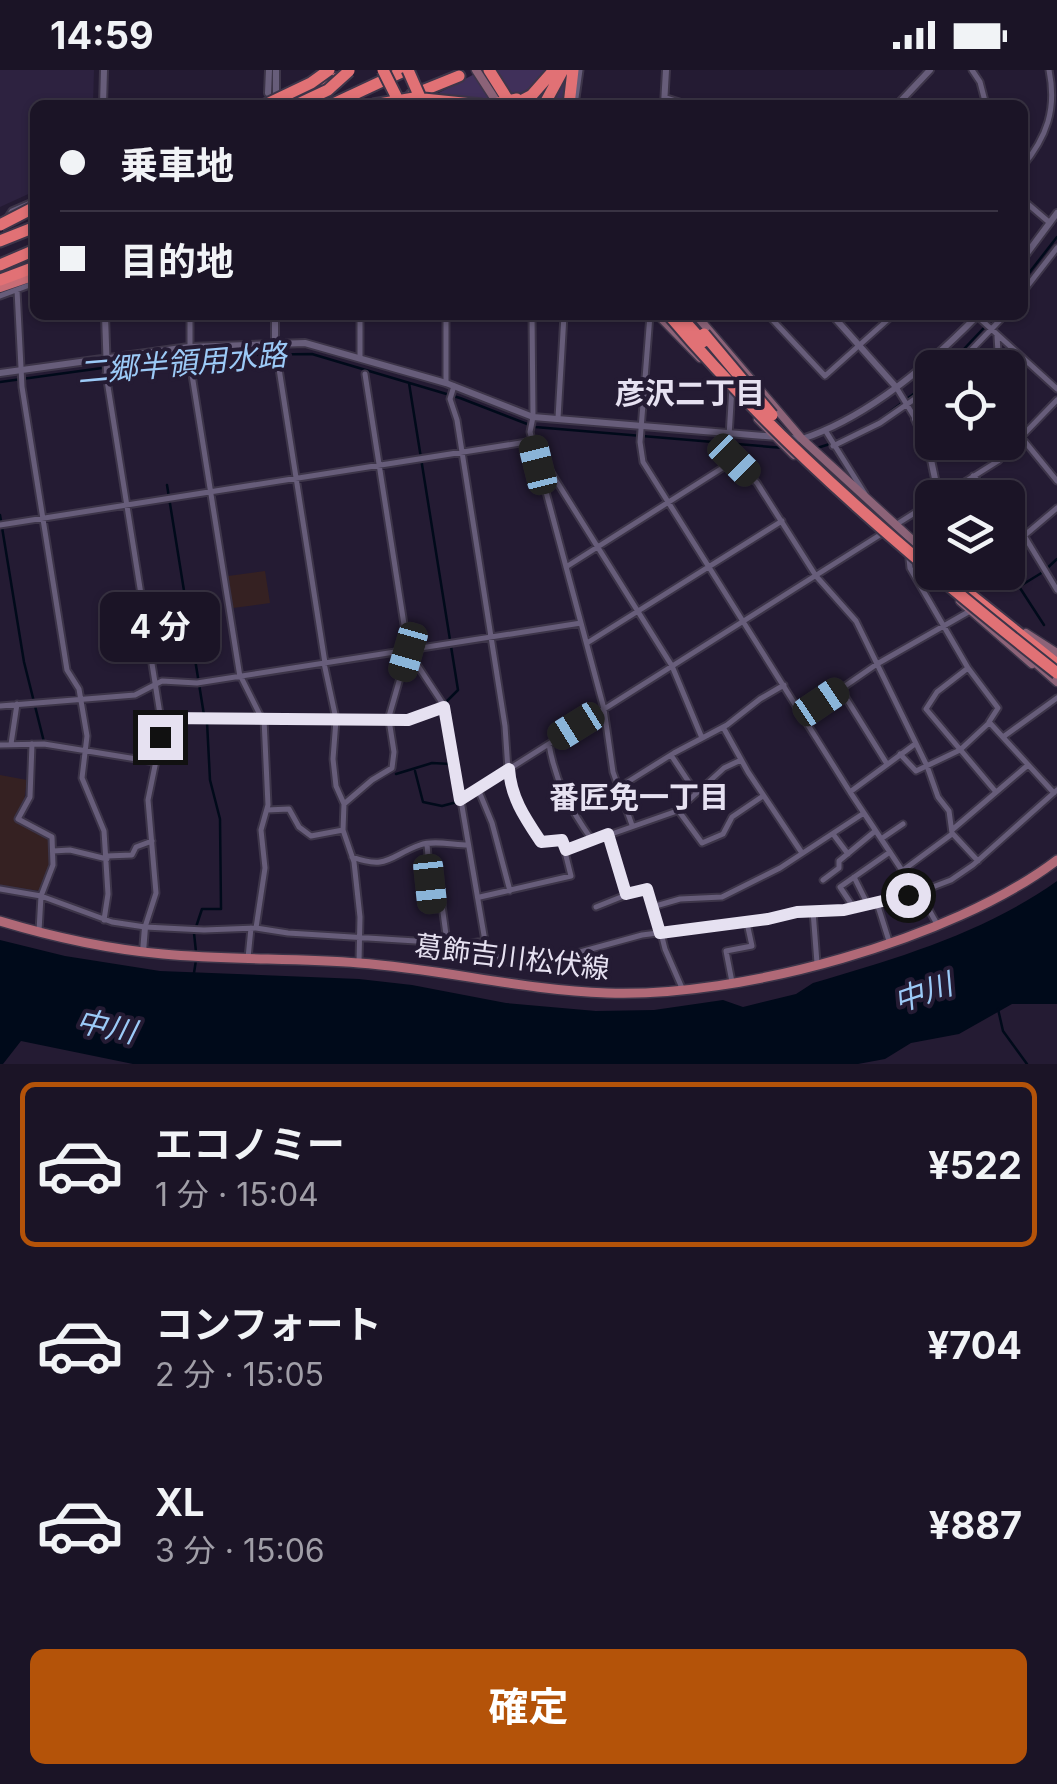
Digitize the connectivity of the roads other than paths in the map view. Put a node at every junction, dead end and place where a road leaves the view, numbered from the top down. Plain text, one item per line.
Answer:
1 (104, 70) edge
2 (273, 70) edge
3 (330, 70) edge
4 (351, 70) edge
5 (383, 70) edge
6 (407, 70) edge
7 (423, 70) edge
8 (489, 70) edge
9 (497, 70) edge
10 (539, 70) edge
11 (554, 70) edge
12 (563, 70) edge
13 (576, 70) edge
14 (666, 70) edge
15 (930, 70) edge
16 (972, 70) edge
17 (1048, 70) edge
18 (469, 72) edge
19 (538, 88) junction
20 (104, 100) edge
21 (272, 100) edge
22 (307, 100) edge
23 (314, 100) edge
24 (343, 100) edge
25 (360, 100) edge
26 (399, 100) edge
27 (400, 100) edge
28 (408, 100) edge
29 (413, 100) edge
30 (422, 100) edge
31 (440, 100) edge
32 (494, 100) edge
33 (511, 100) edge
34 (512, 100) edge
35 (512, 100) edge
36 (522, 100) edge
37 (542, 100) edge
38 (546, 100) edge
39 (573, 100) edge
40 (664, 100) edge
41 (901, 100) edge
42 (985, 100) edge
43 (1028, 159) edge
44 (1028, 204) edge
45 (30, 210) edge
46 (1057, 213) edge
47 (1050, 222) junction
48 (0, 226) edge
49 (30, 229) edge
50 (30, 237) edge
51 (0, 240) edge
52 (0, 248) edge
53 (1057, 248) edge
54 (30, 250) edge
55 (1028, 252) edge
56 (0, 265) edge
57 (30, 269) edge
58 (30, 276) edge
59 (0, 284) edge
60 (1028, 284) edge
61 (30, 286) edge
62 (18, 290) junction
63 (0, 296) edge
64 (105, 320) edge
65 (190, 320) edge
66 (274, 320) edge
67 (360, 320) edge
68 (446, 320) edge
69 (532, 320) edge
70 (564, 320) edge
71 (650, 320) edge
72 (663, 320) edge
73 (673, 320) edge
74 (688, 320) edge
75 (688, 320) edge
76 (700, 320) edge
77 (773, 320) edge
78 (836, 320) edge
79 (887, 320) edge
80 (976, 320) edge
81 (982, 320) edge
82 (1002, 320) edge
83 (995, 332) junction
84 (274, 343) junction
85 (859, 346) junction
86 (190, 347) junction
87 (974, 350) edge
88 (997, 350) edge
89 (105, 357) junction
90 (732, 357) junction
91 (364, 358) junction
92 (712, 370) junction
93 (20, 372) junction
94 (0, 373) edge
95 (106, 374) joint
96 (450, 385) junction
97 (896, 386) junction
98 (1057, 389) edge
99 (732, 392) junction
100 (915, 400) edge
101 (1057, 400) edge
102 (908, 405) junction
103 (533, 417) junction
104 (558, 418) junction
105 (915, 419) edge
106 (643, 426) junction
107 (827, 433) junction
108 (728, 434) junction
109 (1025, 436) edge
110 (775, 438) junction
111 (802, 439) junction
112 (533, 442) junction
113 (1025, 443) edge
114 (833, 446) junction
115 (462, 452) junction
116 (734, 460) junction
117 (999, 460) edge
118 (380, 465) junction
119 (973, 476) junction
120 (295, 479) junction
121 (967, 480) edge
122 (977, 480) edge
123 (1057, 481) edge
124 (211, 492) junction
125 (862, 496) junction
126 (668, 501) junction
127 (127, 505) junction
128 (852, 508) junction
129 (1057, 508) edge
130 (915, 513) edge
131 (43, 518) junction
132 (782, 522) junction
133 (0, 525) edge
134 (895, 526) junction
135 (881, 534) junction
136 (1025, 534) joint
137 (915, 543) edge
138 (915, 545) edge
139 (597, 546) junction
140 (915, 546) edge
141 (909, 559) junction
142 (710, 566) junction
143 (566, 567) junction
144 (816, 576) junction
145 (966, 590) edge
146 (970, 590) edge
147 (974, 590) edge
148 (1057, 590) edge
149 (975, 594) junction
150 (956, 597) junction
151 (638, 611) junction
152 (970, 611) junction
153 (744, 621) junction
154 (582, 622) junction
155 (944, 626) junction
156 (491, 637) junction
157 (587, 643) junction
158 (408, 650) junction
159 (1057, 659) edge
160 (324, 663) junction
161 (877, 664) junction
162 (672, 666) junction
163 (968, 668) junction
164 (1057, 673) edge
165 (240, 677) junction
166 (156, 684) junction
167 (784, 685) junction
168 (1057, 685) edge
169 (840, 690) junction
170 (1057, 698) edge
171 (81, 699) junction
172 (17, 704) junction
173 (0, 706) edge
174 (444, 707) junction
175 (604, 708) junction
176 (802, 715) junction
177 (160, 718) junction
178 (263, 719) junction
179 (336, 720) junction
180 (388, 720) junction
181 (989, 722) junction
182 (724, 727) junction
183 (702, 738) junction
184 (1003, 738) junction
185 (11, 744) junction
186 (32, 744) junction
187 (548, 744) junction
188 (915, 744) junction
189 (0, 745) edge
190 (84, 750) junction
191 (960, 750) junction
192 (900, 754) junction
193 (671, 756) junction
194 (740, 760) junction
195 (155, 762) junction
196 (886, 764) junction
197 (1028, 764) junction
198 (926, 766) junction
199 (509, 769) junction
200 (478, 788) junction
201 (618, 788) junction
202 (850, 792) junction
203 (996, 792) junction
204 (1056, 792) edge
205 (696, 793) junction
206 (764, 796) junction
207 (460, 800) junction
208 (344, 804) junction
209 (266, 810) junction
210 (678, 810) junction
211 (864, 813) junction
212 (904, 824) dead end
213 (632, 825) junction
214 (343, 830) junction
215 (875, 831) junction
216 (952, 832) junction
217 (608, 834) junction
218 (833, 834) junction
219 (880, 839) junction
220 (592, 840) junction
221 (152, 841) junction
222 (428, 844) junction
223 (468, 845) junction
224 (566, 850) junction
225 (52, 851) junction
226 (890, 852) junction
227 (802, 853) junction
228 (848, 854) junction
229 (352, 857) junction
230 (107, 858) junction
231 (1057, 860) edge
232 (978, 861) junction
233 (902, 871) junction
234 (854, 878) junction
235 (823, 880) dead end
236 (0, 889) edge
237 (510, 891) junction
238 (918, 892) junction
239 (626, 894) junction
240 (41, 896) junction
241 (480, 897) junction
242 (877, 903) junction
243 (868, 905) junction
244 (652, 906) junction
245 (596, 908) dead end
246 (854, 908) junction
247 (813, 911) junction
248 (104, 920) junction
249 (0, 921) edge
250 (747, 922) junction
251 (937, 924) junction
252 (145, 927) junction
253 (253, 928) junction
254 (39, 931) junction
255 (661, 933) junction
256 (360, 936) junction
257 (485, 941) junction
258 (447, 942) junction
259 (889, 942) junction
260 (143, 952) junction
261 (248, 958) junction
262 (501, 960) junction
263 (360, 963) junction
264 (817, 964) junction
265 (732, 982) junction
266 (506, 985) junction
267 (683, 990) junction

1 - 20 street
2 - 21 street
3 - 21 highway, bridge
4 - 21 highway
4 - 22 highway, bridge
4 - 23 highway, bridge
5 - 26 highway, bridge
6 - 24 highway
6 - 30 highway, bridge
7 - 25 highway
8 - 33 highway
9 - 34 highway
10 - 37 highway
11 - 19 highway
12 - 38 highway
13 - 39 highway
14 - 40 street
15 - 41 street
16 - 42 street
17 - 43 street
18 - 27 highway
18 - 29 highway
18 - 32 main road
19 - 35 highway
19 - 36 highway
28 - 31 highway, bridge
44 - 47 street
45 - 48 highway, bridge
46 - 47 street
47 - 55 street
49 - 51 highway
50 - 52 highway
53 - 60 street
54 - 56 highway
57 - 59 highway
58 - 59 highway
61 - 62 street
62 - 63 street
62 - 93 street
64 - 89 street
65 - 86 street
66 - 84 street
67 - 91 street
68 - 96 street
69 - 103 street
70 - 104 street
71 - 106 street
72 - 92 main road
73 - 164 highway, bridge
74 - 92 street
75 - 138 highway, bridge
76 - 90 main road
77 - 85 street
78 - 85 street
79 - 85 street
80 - 97 street
81 - 83 street
82 - 83 street
83 - 87 street
83 - 88 street
83 - 98 street
84 - 86 street
84 - 91 street
84 - 120 street
85 - 97 street
86 - 89 street
86 - 124 street
89 - 93 street
89 - 95 street
90 - 99 street
90 - 111 main road
91 - 96 street
91 - 118 street
92 - 99 main road
93 - 94 street
93 - 131 street
95 - 127 street
96 - 103 street
96 - 115 street
97 - 102 street
97 - 107 street
99 - 108 street
99 - 110 main road
100 - 102 street
101 - 109 street
102 - 105 street
102 - 114 street
103 - 104 street
103 - 112 street
104 - 106 street
106 - 108 street
106 - 126 street
107 - 111 street
107 - 114 street
108 - 110 street
108 - 116 street
110 - 111 street
110 - 128 main road, bridge
111 - 125 main road
112 - 115 street
112 - 139 street
112 - 143 street
113 - 123 street
114 - 125 street
115 - 118 street
115 - 156 street
116 - 126 street
116 - 132 street
117 - 119 street
118 - 120 street
118 - 158 street
119 - 121 street
119 - 122 street
120 - 124 street
120 - 160 street
124 - 127 street
124 - 165 street
125 - 128 street
125 - 134 main road
126 - 139 street
126 - 142 street
127 - 131 street
127 - 166 street
128 - 135 main road
129 - 136 street
130 - 134 street
131 - 133 street
131 - 171 street
132 - 142 street
132 - 144 street
134 - 135 street
134 - 137 main road
135 - 141 main road
135 - 144 street
136 - 148 street
139 - 143 street
139 - 151 street
140 - 141 street
141 - 150 main road
141 - 155 street
142 - 151 street
142 - 153 street
143 - 154 street
144 - 153 street
144 - 161 street
145 - 159 highway, bridge
146 - 149 main road
147 - 149 street
149 - 159 main road
150 - 152 main road
150 - 168 main road
151 - 157 street
151 - 162 street
152 - 155 street
152 - 168 main road
153 - 162 street
153 - 167 street
154 - 156 street
154 - 157 street
155 - 161 street
155 - 163 street
156 - 158 street
156 - 199 street
157 - 175 street
158 - 160 street
158 - 174 street
158 - 180 street
160 - 165 street
160 - 179 street
161 - 169 street
161 - 188 street
162 - 175 street
162 - 183 street
163 - 181 street
163 - 191 street
165 - 166 street
165 - 178 street
166 - 171 street
166 - 177 street
167 - 176 street
167 - 182 street
169 - 176 street
169 - 196 street
170 - 184 street
171 - 172 street
171 - 190 street
172 - 173 street
172 - 185 street
174 - 180 street
174 - 207 street
175 - 187 street
175 - 201 street
176 - 202 street
177 - 178 street
177 - 195 street
178 - 179 street
178 - 209 street
179 - 180 street
179 - 208 street
180 - 208 street
181 - 184 street
181 - 191 street
182 - 183 street
182 - 194 street
183 - 193 street
184 - 197 street
185 - 186 street
185 - 189 street
186 - 190 street
186 - 225 street
187 - 199 street
187 - 220 street
188 - 192 street
188 - 198 street
190 - 195 street
190 - 230 street
191 - 198 street
191 - 203 street
192 - 196 street
192 - 198 street
193 - 201 street
193 - 205 street
194 - 205 street
194 - 206 street
195 - 221 street
196 - 202 street
197 - 203 street
197 - 204 street
198 - 216 street
199 - 200 street
199 - 224 street
200 - 207 street
200 - 237 street
201 - 213 street
202 - 211 street
203 - 216 street
204 - 232 street
205 - 210 street
206 - 210 street
206 - 227 street
207 - 223 street
208 - 214 street
209 - 214 street
209 - 253 street
210 - 213 street
211 - 215 street
211 - 218 street
212 - 219 street
213 - 217 street
214 - 229 street
215 - 219 street
215 - 228 street
216 - 232 street
216 - 233 street
217 - 220 street
217 - 239 street
218 - 227 street
218 - 228 street
219 - 226 street
220 - 224 street
221 - 230 street
221 - 252 street
222 - 223 street
222 - 229 street
222 - 258 street
223 - 241 street
224 - 237 street
225 - 230 street
225 - 240 street
226 - 233 street
226 - 234 street
227 - 244 street
228 - 235 street
229 - 256 street
230 - 248 street
231 - 251 main road, 葛飾吉川松伏線
232 - 238 street
233 - 238 street
234 - 243 street
234 - 246 street
236 - 240 street
237 - 241 street
238 - 242 street
238 - 251 street
239 - 244 street
239 - 245 street
240 - 248 street
240 - 254 street
241 - 257 street
242 - 243 street
242 - 259 street
243 - 246 street
244 - 255 street
246 - 247 street
247 - 250 street
247 - 264 street
248 - 252 street
249 - 254 main road, 葛飾吉川松伏線
250 - 255 street
250 - 265 street
251 - 259 main road, 葛飾吉川松伏線
252 - 253 street
252 - 260 street
253 - 256 street
253 - 261 street
254 - 260 main road, 葛飾吉川松伏線
255 - 262 street
255 - 267 street
256 - 258 street
256 - 263 street
257 - 258 street
257 - 262 street
259 - 264 main road, 葛飾吉川松伏線
260 - 261 main road, 葛飾吉川松伏線
261 - 263 main road, 葛飾吉川松伏線
262 - 266 street
263 - 266 main road, 葛飾吉川松伏線
264 - 265 main road, 葛飾吉川松伏線
265 - 267 main road, 葛飾吉川松伏線
266 - 267 main road, 葛飾吉川松伏線

